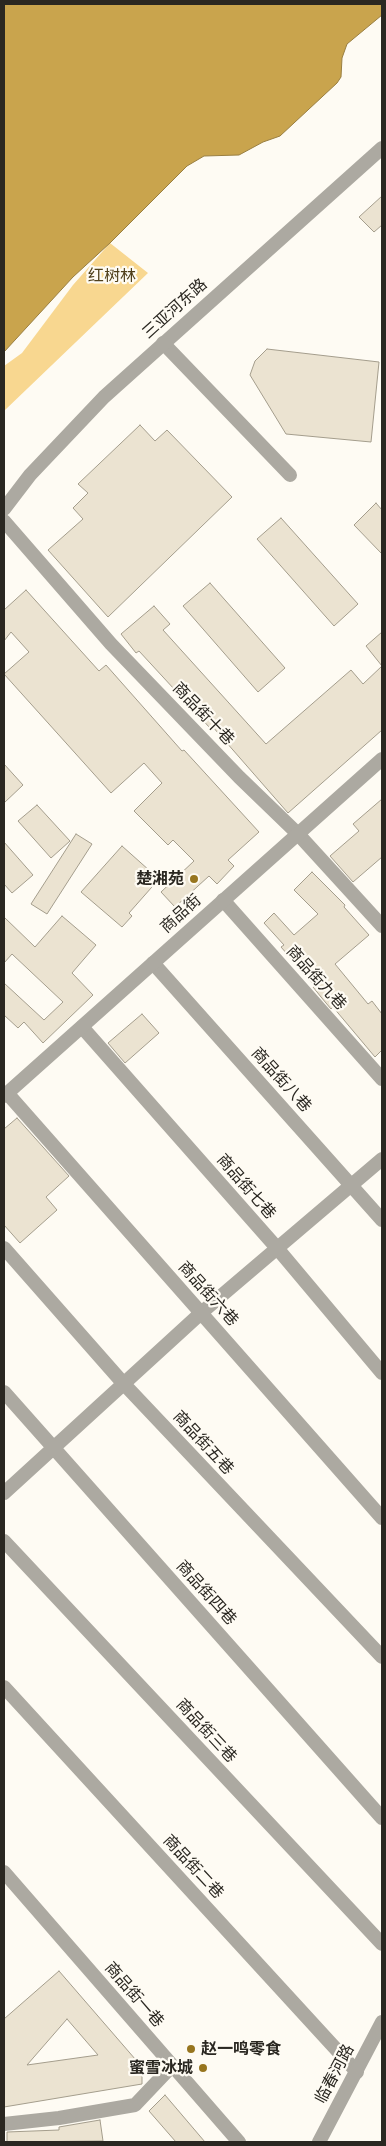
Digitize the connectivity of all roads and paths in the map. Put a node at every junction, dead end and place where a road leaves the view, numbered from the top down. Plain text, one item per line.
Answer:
1 (382, 148) edge
2 (163, 343) junction
3 (290, 475) dead end
4 (4, 509) edge
5 (4, 521) edge
6 (380, 764) edge
7 (298, 834) junction
8 (223, 900) junction
9 (382, 926) edge
10 (153, 962) junction
11 (82, 1027) junction
12 (382, 1079) edge
13 (5, 1095) edge
14 (382, 1159) edge
15 (351, 1185) junction
16 (382, 1220) edge
17 (4, 1248) edge
18 (277, 1248) junction
19 (201, 1313) junction
20 (382, 1372) edge
21 (123, 1383) junction
22 (4, 1392) edge
23 (53, 1448) junction
24 (4, 1493) edge
25 (382, 1518) edge
26 (4, 1541) edge
27 (382, 1657) edge
28 (4, 1687) edge
29 (382, 1818) edge
30 (4, 1872) edge
31 (382, 1944) edge
32 (382, 2022) edge
33 (172, 2066) junction
34 (357, 2072) junction
35 (4, 2124) edge
36 (239, 2142) edge
37 (319, 2142) edge

1 - 2 street, 三亚河东路
2 - 3 street
2 - 4 street, 三亚河东路
5 - 7 street, 商品街十巷
6 - 7 street, 商品街
7 - 8 street, 商品街
7 - 9 street, 商品街十巷
8 - 10 street, 商品街
8 - 12 street, 商品街九巷
10 - 11 street, 商品街
10 - 15 street, 商品街八巷
11 - 13 street, 商品街
11 - 18 street, 商品街七巷
13 - 19 street, 商品街六巷
14 - 15 street
15 - 16 street, 商品街八巷
15 - 18 street
17 - 21 street, 商品街五巷
18 - 19 street
18 - 20 street, 商品街七巷
19 - 21 street
19 - 25 street, 商品街六巷
21 - 23 street
21 - 27 street, 商品街五巷
22 - 23 street, 商品街四巷
23 - 24 street
23 - 29 street, 商品街四巷
26 - 31 street, 商品街三巷
28 - 34 street, 商品街二巷
30 - 33 street, 商品街一巷
32 - 34 street, 临春河路
33 - 35 street
33 - 36 street, 商品街一巷
34 - 37 street, 临春河路

